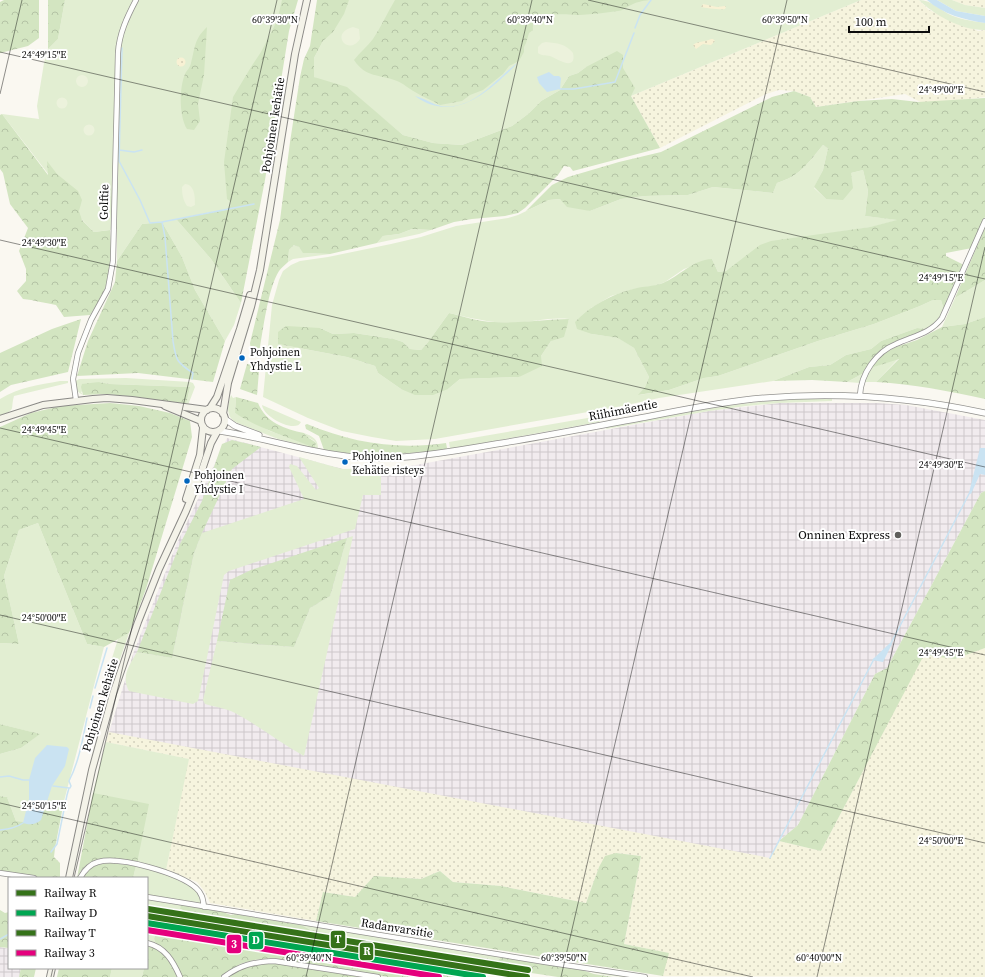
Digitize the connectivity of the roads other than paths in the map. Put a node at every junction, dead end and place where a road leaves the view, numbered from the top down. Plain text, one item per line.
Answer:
1 (136, 0) edge
2 (307, 0) edge
3 (985, 221) edge
4 (262, 253) junction
5 (860, 395) junction
6 (76, 400) junction
7 (162, 405) junction
8 (208, 409) junction
9 (985, 413) edge
10 (224, 416) junction
11 (0, 419) edge
12 (201, 421) junction
13 (203, 428) junction
14 (218, 432) junction
15 (266, 439) junction
16 (170, 544) junction
17 (0, 873) edge
18 (27, 877) edge
19 (69, 877) edge
20 (81, 877) edge
21 (148, 897) edge
22 (204, 907) junction
23 (148, 943) edge
24 (180, 977) edge
25 (224, 977) edge
26 (378, 977) edge
27 (645, 977) edge

1 - 6 street, Golftie
2 - 4 main road, Pohjoinen kehätie
3 - 5 street
4 - 8 main road, Pohjoinen kehätie
4 - 10 main road, Pohjoinen kehätie
5 - 9 street, Riihimäentie
5 - 15 street, Riihimäentie
6 - 7 main road
6 - 11 main road
7 - 8 main road
7 - 12 main road
8 - 10 main road
8 - 12 main road
10 - 14 main road
10 - 15 street, Riihimäentie
12 - 13 main road
13 - 14 main road
13 - 16 main road, Pohjoinen kehätie
14 - 15 street, Riihimäentie
14 - 16 main road, Pohjoinen kehätie
16 - 19 main road, Pohjoinen kehätie
17 - 18 street
20 - 22 street
21 - 22 street, Radanvarsitie
22 - 27 street, Radanvarsitie
23 - 24 street
25 - 26 street

